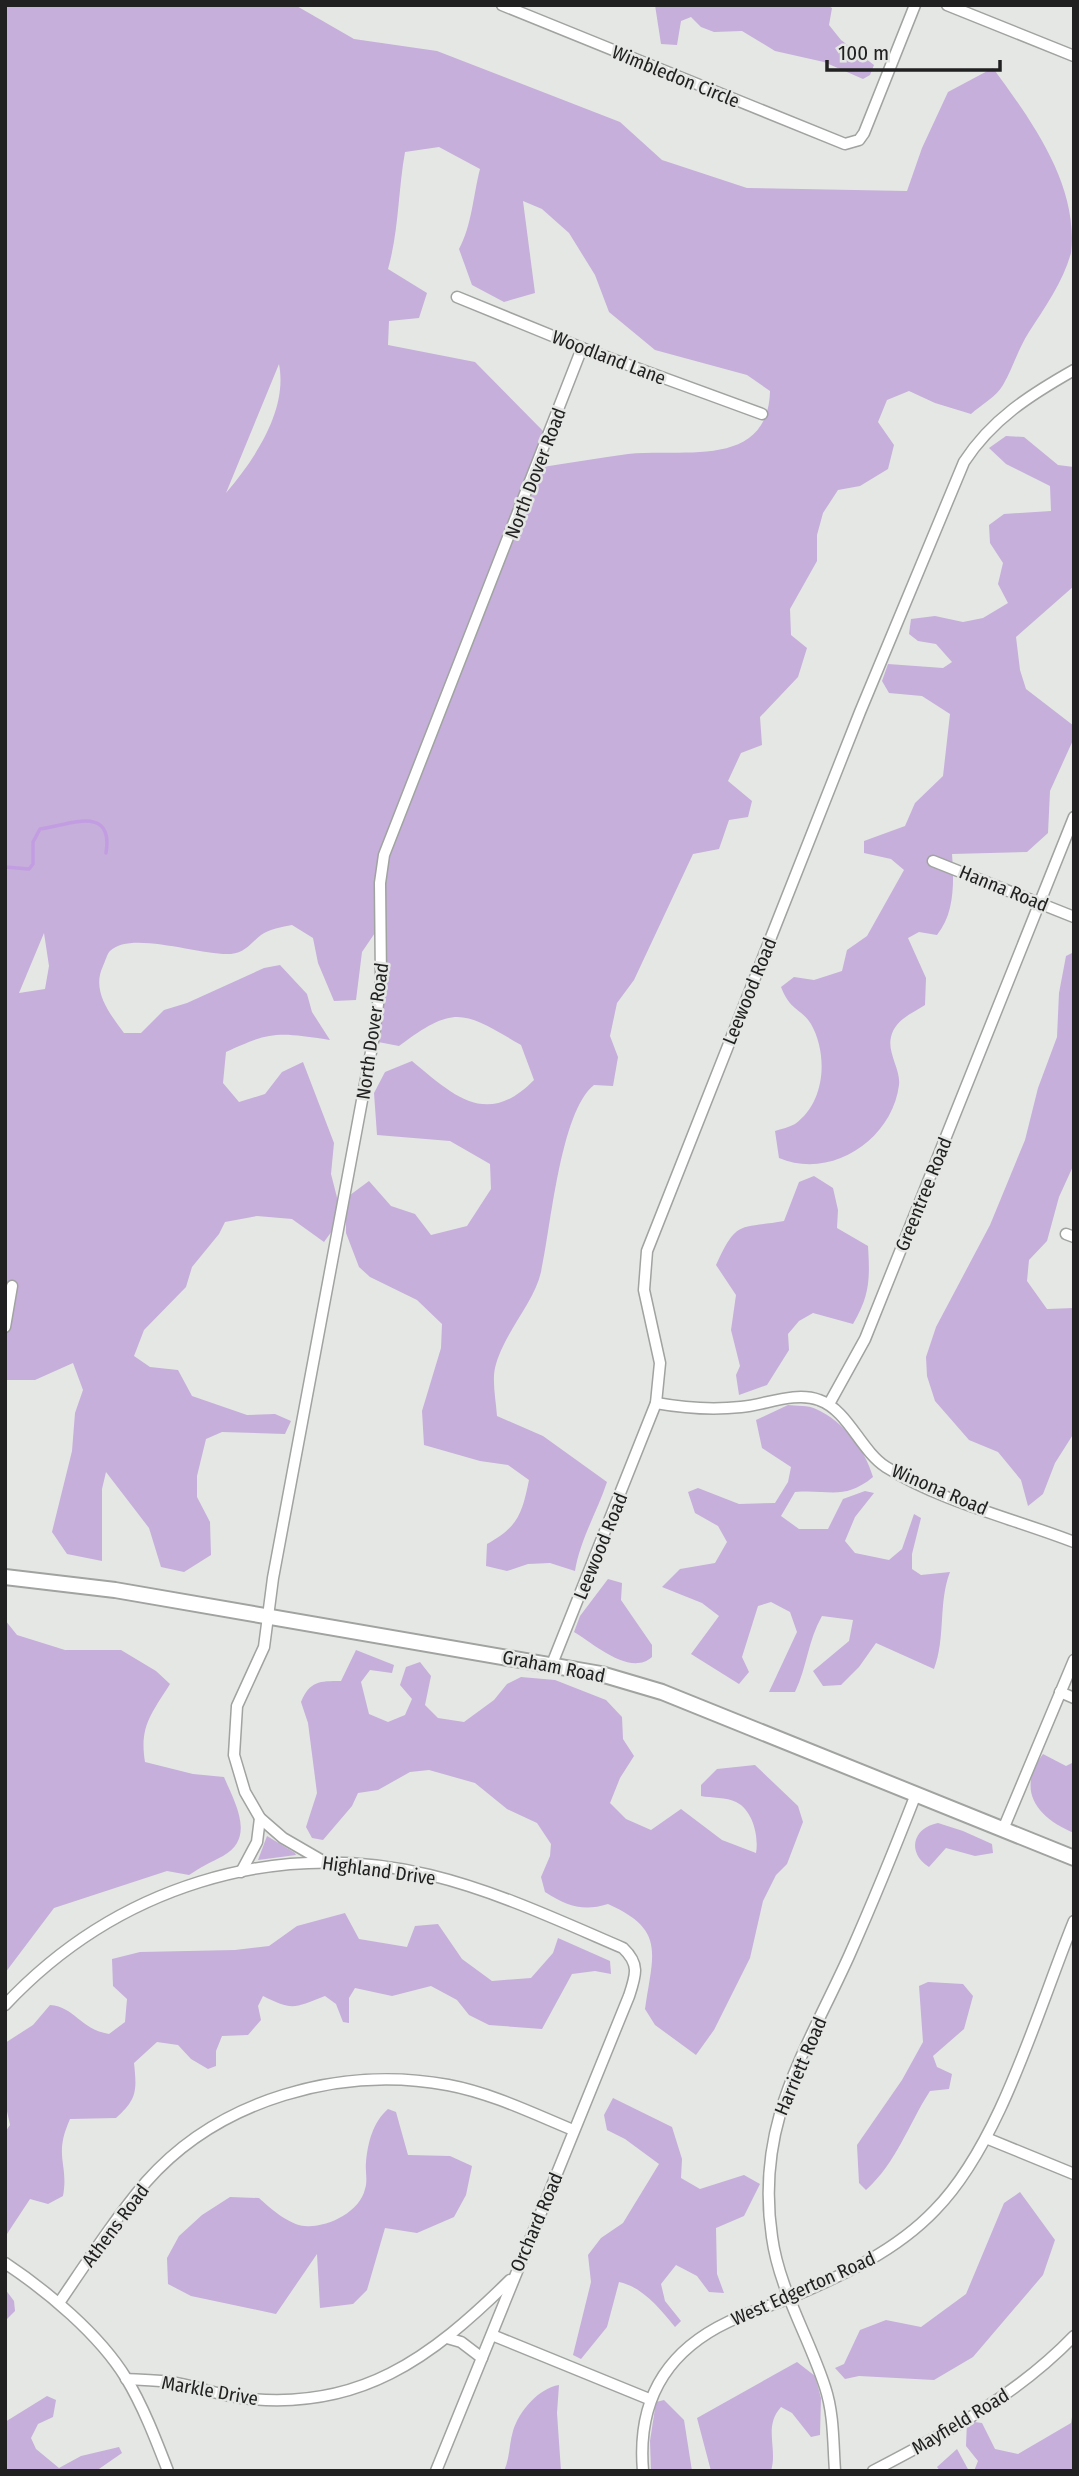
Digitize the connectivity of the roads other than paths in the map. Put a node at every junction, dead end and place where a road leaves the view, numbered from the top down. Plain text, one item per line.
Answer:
1 (502, 5) edge
2 (915, 5) edge
3 (947, 5) edge
4 (1074, 56) edge
5 (457, 297) dead end
6 (583, 348) junction
7 (1074, 370) edge
8 (762, 414) dead end
9 (1074, 817) edge
10 (933, 861) dead end
11 (1040, 903) junction
12 (1074, 917) edge
13 (12, 1286) dead end
14 (5, 1327) edge
15 (656, 1403) junction
16 (829, 1404) junction
17 (1074, 1542) edge
18 (5, 1577) edge
19 (269, 1617) junction
20 (1074, 1660) edge
21 (552, 1664) junction
22 (1060, 1692) junction
23 (1074, 1698) edge
24 (916, 1794) junction
25 (260, 1818) junction
26 (1004, 1827) junction
27 (1074, 1858) edge
28 (321, 1860) junction
29 (241, 1872) junction
30 (1074, 1921) edge
31 (636, 1974) joint
32 (5, 2005) edge
33 (573, 2130) junction
34 (986, 2138) junction
35 (1074, 2174) edge
36 (5, 2263) edge
37 (513, 2276) junction
38 (790, 2298) junction
39 (59, 2303) junction
40 (492, 2335) junction
41 (1074, 2336) edge
42 (447, 2338) junction
43 (482, 2358) junction
44 (126, 2379) junction
45 (649, 2399) junction
46 (169, 2471) edge
47 (436, 2471) edge
48 (643, 2471) edge
49 (835, 2471) edge
50 (873, 2471) edge

1 - 2 street, Wimbledon Circle
3 - 4 street
5 - 6 street, Woodland Lane
6 - 8 street, Woodland Lane
6 - 19 street, North Dover Road
7 - 15 street, Leewood Road
9 - 11 street, Greentree Road
10 - 11 street, Hanna Road
11 - 12 street, Hanna Road
11 - 16 street, Greentree Road
13 - 14 street
15 - 16 street
15 - 21 street, Leewood Road
16 - 17 street, Winona Road
18 - 19 main road, Graham Road
19 - 21 main road, Graham Road
19 - 25 street, North Dover Road
20 - 22 street
21 - 24 main road, Graham Road
22 - 23 street
22 - 26 street
24 - 26 main road, Graham Road
24 - 38 street, Harriett Road
25 - 28 street
25 - 29 street
26 - 27 main road, Graham Road
28 - 29 street, Highland Drive
28 - 31 street, Highland Drive
29 - 32 street, Highland Drive
30 - 34 street, West Edgerton Road
31 - 33 street, Orchard Road
33 - 37 street, Orchard Road
33 - 39 street, Athens Road
34 - 35 street
34 - 38 street, West Edgerton Road
36 - 39 street
37 - 40 street, Orchard Road
37 - 42 street, Markle Drive
38 - 45 street, West Edgerton Road
38 - 49 street, Harriett Road
39 - 44 street
40 - 43 street, Orchard Road
40 - 45 street
41 - 50 street, Mayfield Road
42 - 43 street
42 - 44 street, Markle Drive
43 - 47 street, Orchard Road
44 - 46 street
45 - 48 street, West Edgerton Road

